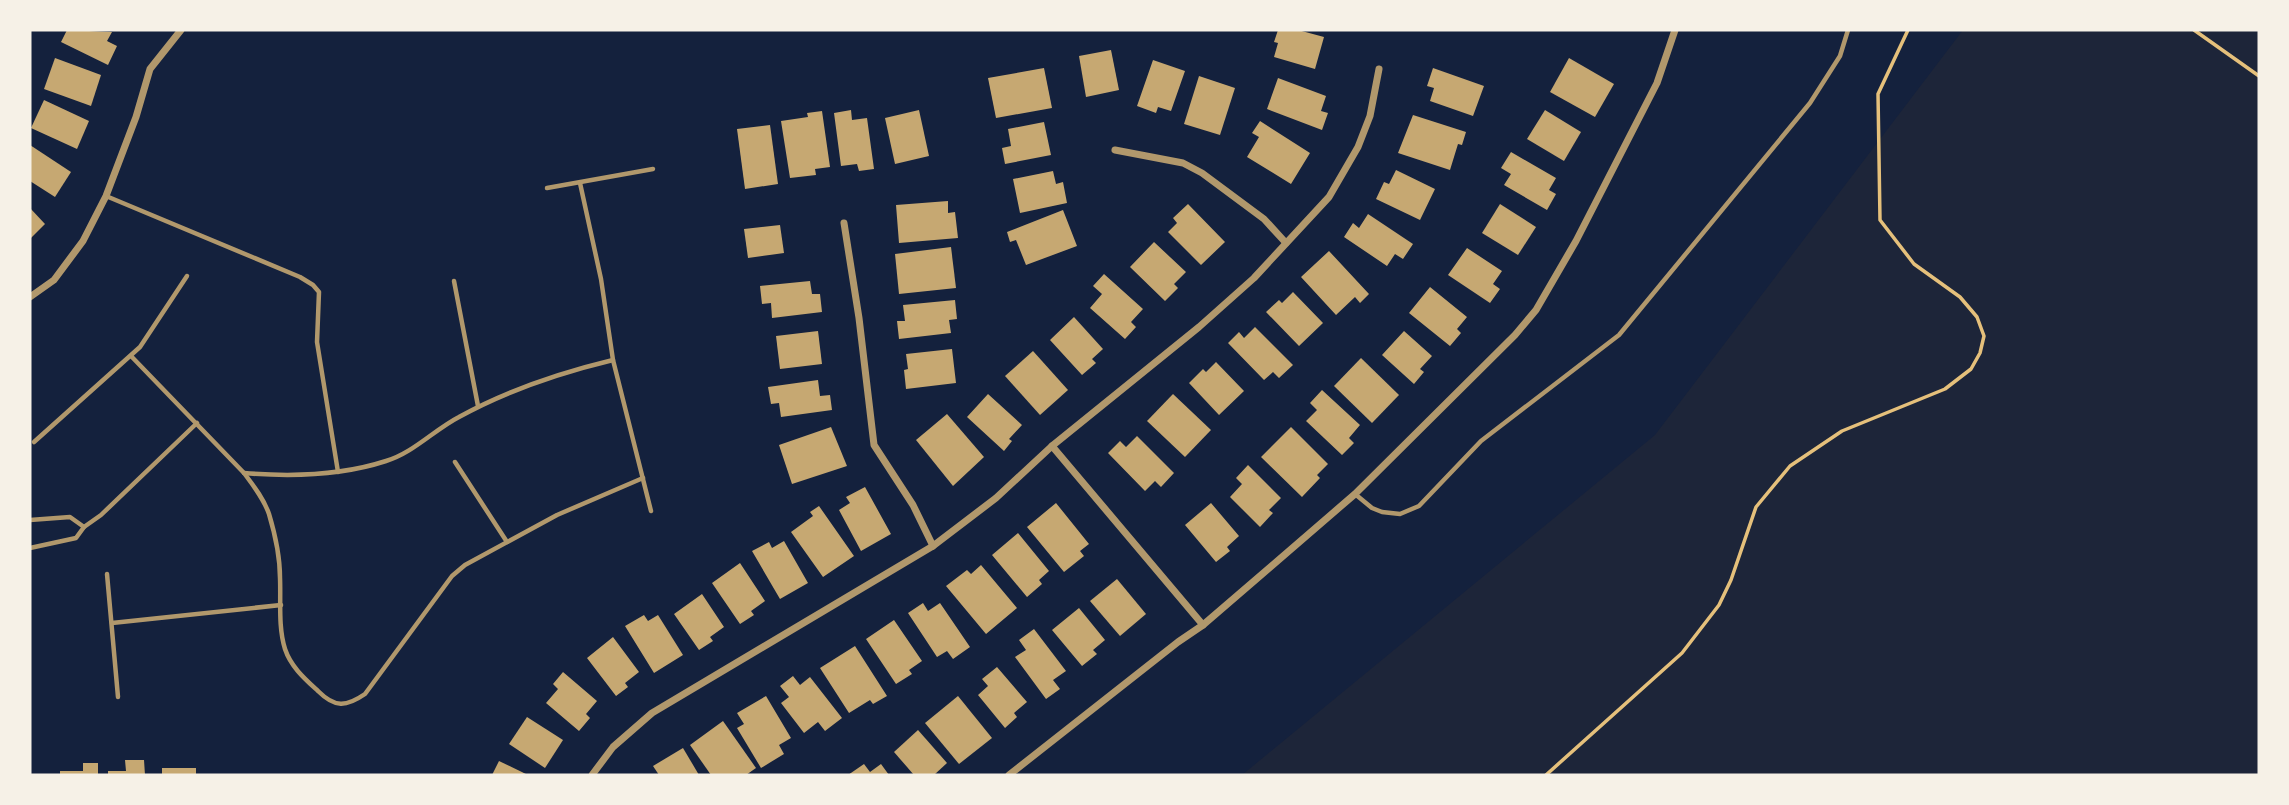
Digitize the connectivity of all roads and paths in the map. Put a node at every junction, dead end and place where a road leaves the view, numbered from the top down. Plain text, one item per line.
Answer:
1 (181, 30) edge
2 (1675, 30) edge
3 (1848, 30) edge
4 (1908, 30) edge
5 (2194, 30) edge
6 (1379, 69) dead end
7 (2259, 76) edge
8 (1115, 150) dead end
9 (653, 169) dead end
10 (579, 183) junction
11 (547, 188) dead end
12 (106, 196) junction
13 (844, 223) dead end
14 (1286, 243) junction
15 (187, 276) dead end
16 (454, 281) dead end
17 (30, 297) edge
18 (131, 356) junction
19 (613, 360) junction
20 (478, 406) junction
21 (197, 423) junction
22 (34, 442) dead end
23 (1052, 446) junction
24 (455, 462) dead end
25 (338, 472) junction
26 (244, 473) junction
27 (643, 478) junction
28 (1355, 494) junction
29 (652, 511) dead end
30 (30, 520) edge
31 (84, 527) junction
32 (507, 542) junction
33 (933, 547) junction
34 (30, 548) edge
35 (107, 574) dead end
36 (281, 605) junction
37 (112, 623) junction
38 (1203, 625) junction
39 (118, 697) dead end
40 (592, 775) edge
41 (1009, 775) edge
42 (1546, 775) edge

1 - 12 street
2 - 28 street
3 - 28 lane
4 - 42 path
5 - 7 path
6 - 14 street
8 - 14 street
9 - 10 lane
10 - 11 lane
10 - 19 lane
12 - 17 street
12 - 25 lane
13 - 33 street
14 - 23 street
15 - 18 lane
16 - 20 lane
18 - 21 lane
18 - 22 lane
19 - 20 lane
19 - 27 lane
20 - 25 lane
21 - 26 lane
21 - 31 lane
23 - 33 street
23 - 38 street
24 - 32 lane
25 - 26 lane
26 - 36 lane
27 - 29 lane
27 - 32 lane
28 - 38 street
30 - 31 lane
31 - 34 lane
32 - 36 lane
33 - 40 street
35 - 37 lane
36 - 37 lane
37 - 39 lane
38 - 41 street

